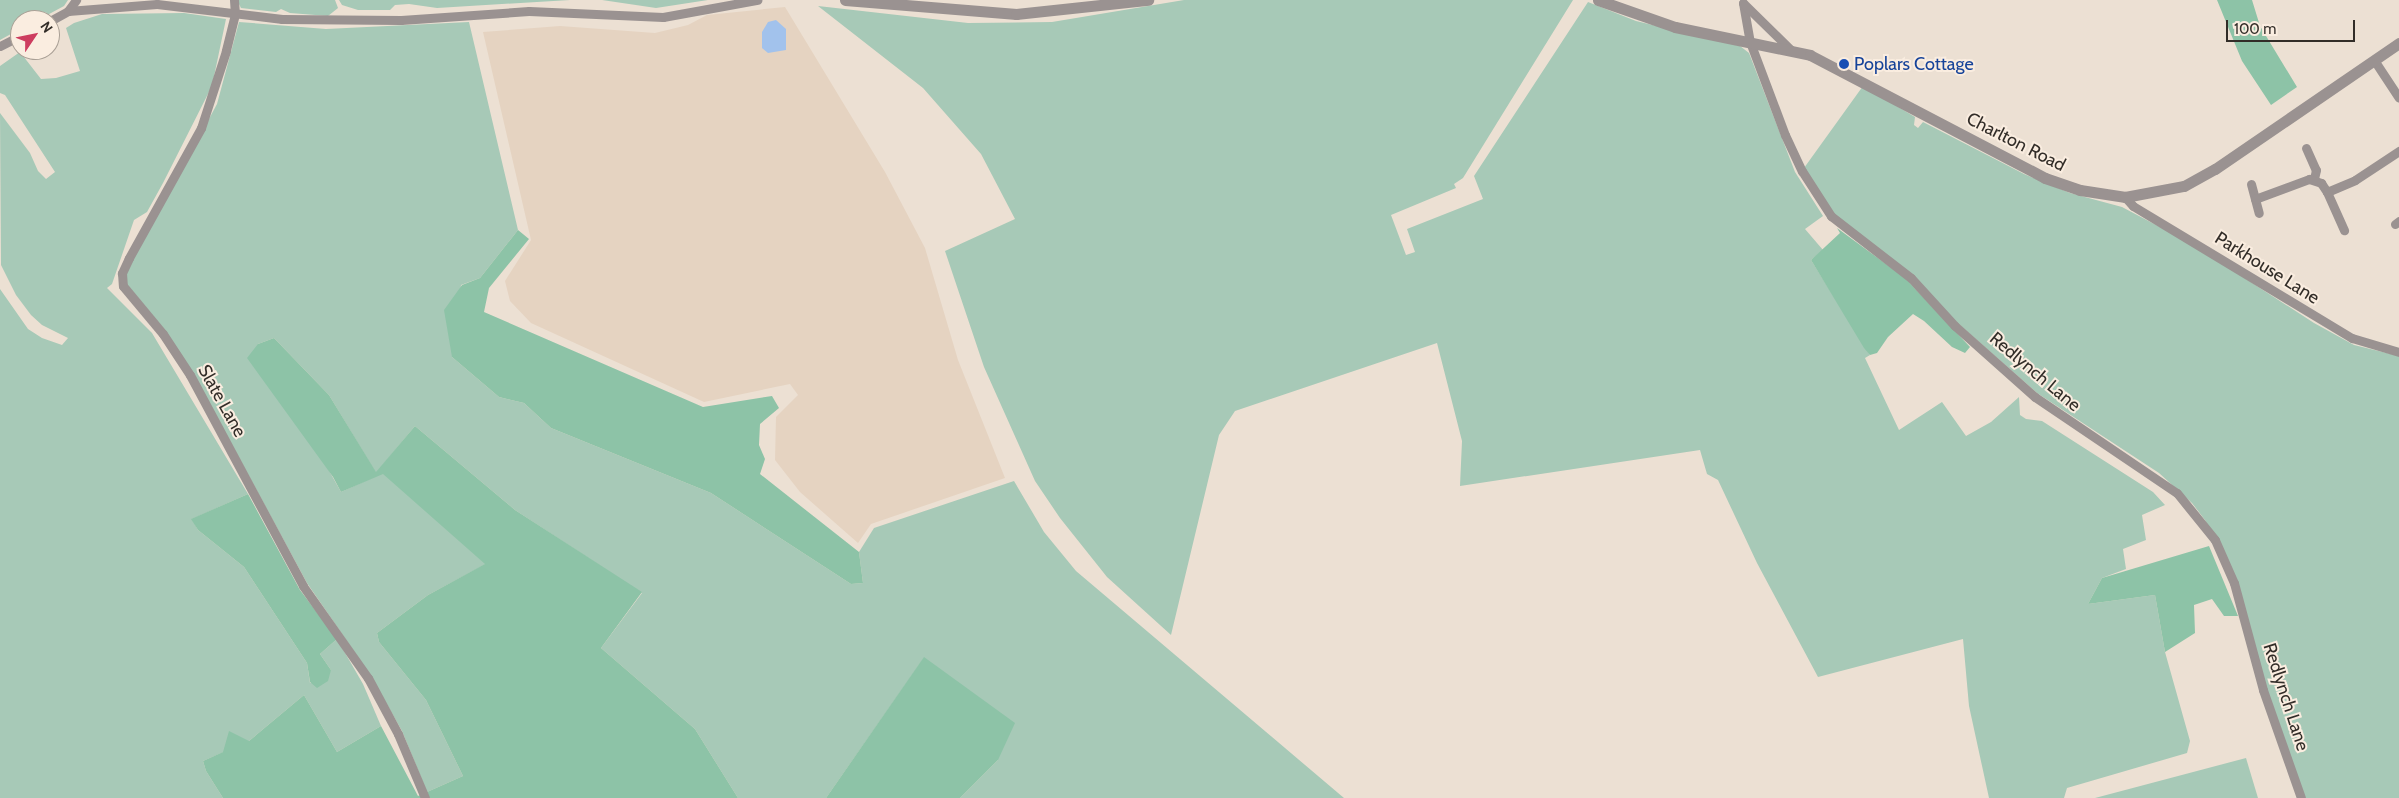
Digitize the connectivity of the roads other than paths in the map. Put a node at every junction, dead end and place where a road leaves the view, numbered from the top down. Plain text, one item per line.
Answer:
1 (76, 0) edge
2 (234, 0) edge
3 (757, 0) edge
4 (845, 0) edge
5 (1148, 0) edge
6 (1598, 0) edge
7 (1743, 1) edge
8 (68, 12) junction
9 (235, 14) junction
10 (60, 16) edge
11 (1750, 42) junction
12 (2399, 43) edge
13 (1791, 50) junction
14 (2374, 60) junction
15 (2399, 98) edge
16 (2306, 148) dead end
17 (2398, 155) edge
18 (2314, 179) junction
19 (2251, 184) dead end
20 (2327, 192) junction
21 (2125, 197) junction
22 (2255, 199) junction
23 (2259, 213) dead end
24 (2344, 230) dead end
25 (2399, 352) edge
26 (425, 798) edge
27 (2301, 798) edge

1 - 8 street
2 - 9 street
3 - 9 street
4 - 5 street
6 - 11 street, Charlton Road
7 - 11 street, Redlynch Lane
7 - 13 street
8 - 9 street
8 - 10 street
9 - 26 street, Slate Lane
11 - 13 street, Charlton Road
11 - 27 street, Redlynch Lane
12 - 14 street, Charlton Road
13 - 21 street, Charlton Road
14 - 15 street
14 - 21 street, Charlton Road
16 - 18 street
17 - 20 street
18 - 20 street
18 - 22 street
19 - 22 street
20 - 24 street
21 - 25 street, Parkhouse Lane
22 - 23 street

